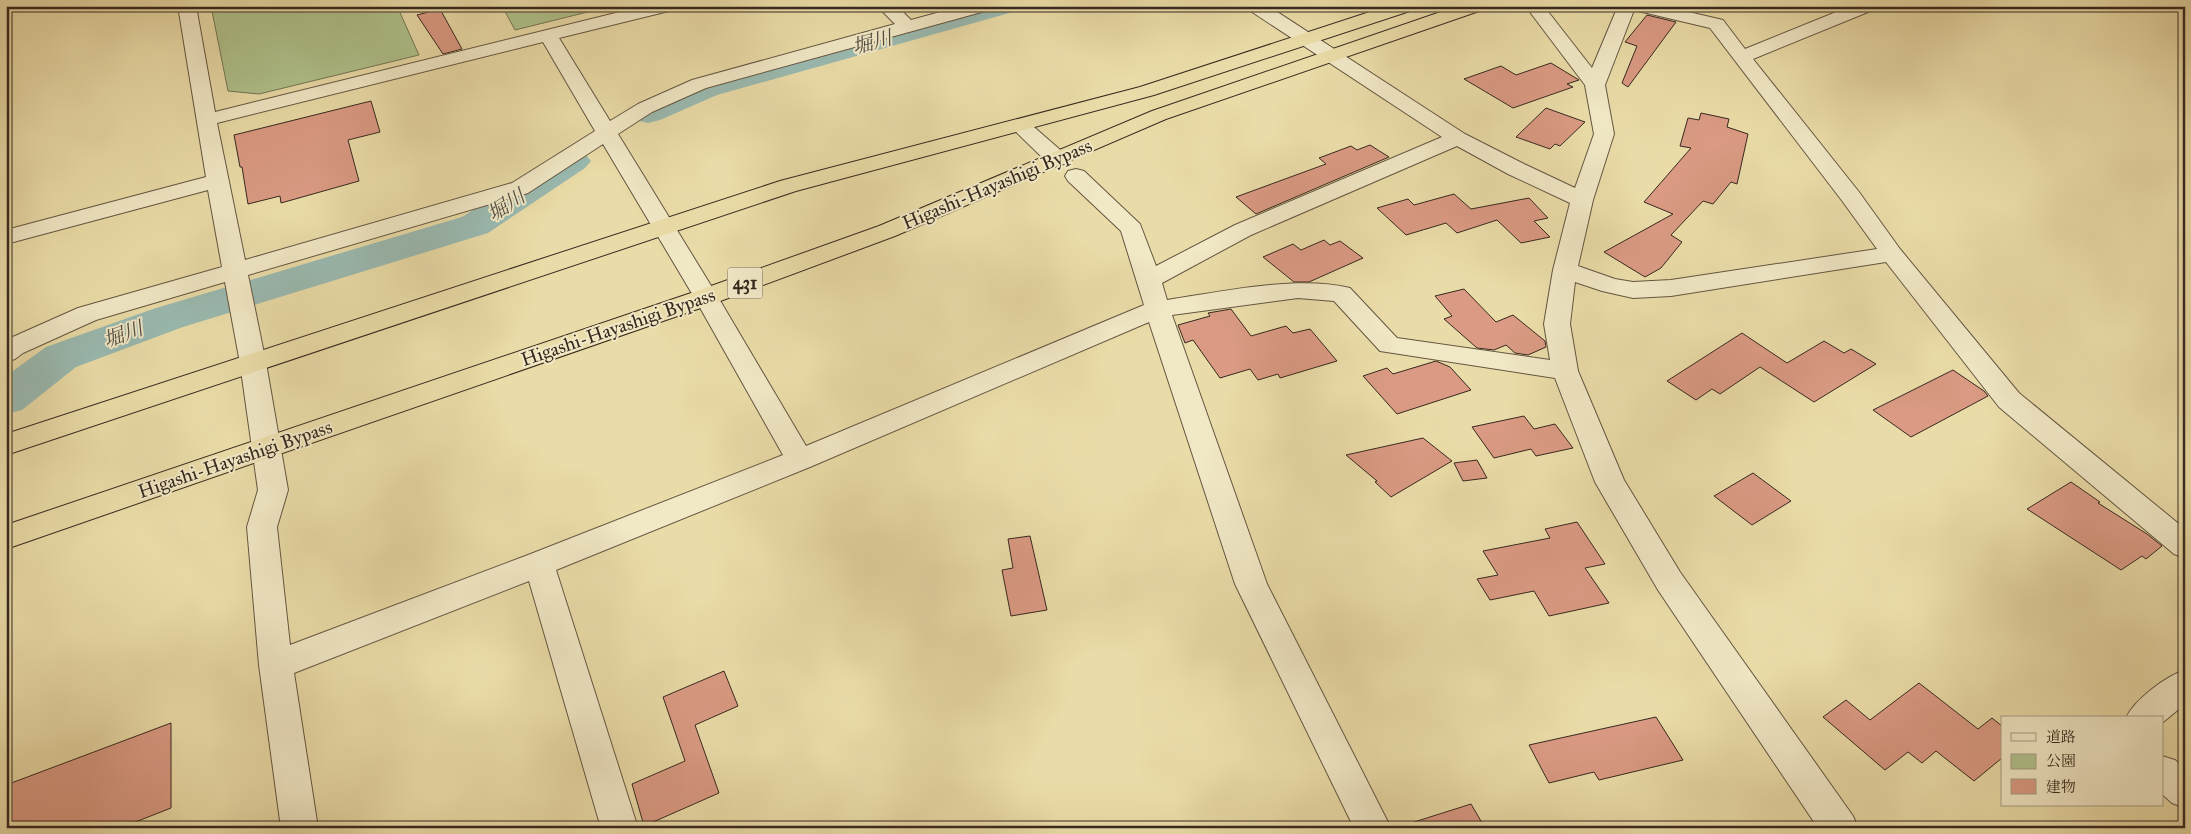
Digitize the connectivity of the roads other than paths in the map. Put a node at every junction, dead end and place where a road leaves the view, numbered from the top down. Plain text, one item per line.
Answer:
1 (187, 6) edge
2 (667, 6) edge
3 (886, 6) edge
4 (983, 6) edge
5 (1255, 6) edge
6 (1407, 6) edge
7 (1476, 6) edge
8 (1539, 6) edge
9 (1627, 6) edge
10 (1639, 6) edge
11 (1867, 6) edge
12 (908, 27) junction
13 (548, 35) junction
14 (1306, 40) junction
15 (1332, 56) junction
16 (1742, 57) junction
17 (1595, 85) junction
18 (206, 120) junction
19 (1020, 125) junction
20 (607, 132) junction
21 (1458, 138) junction
22 (1058, 159) junction
23 (1076, 176) dead end
24 (218, 181) junction
25 (1582, 200) junction
26 (664, 226) junction
27 (6, 237) edge
28 (1892, 254) junction
29 (1565, 270) junction
30 (235, 271) junction
31 (1153, 294) junction
32 (706, 297) junction
33 (6, 353) edge
34 (253, 363) junction
35 (1565, 371) junction
36 (6, 445) edge
37 (266, 448) junction
38 (800, 460) junction
39 (6, 537) edge
40 (2185, 546) edge
41 (539, 564) junction
42 (276, 665) junction
43 (2185, 684) edge
44 (2146, 716) edge
45 (2164, 774) edge
46 (2185, 791) edge
47 (300, 828) edge
48 (620, 828) edge
49 (1373, 828) edge
50 (1840, 828) edge

1 - 18 street
2 - 13 street
3 - 12 street
4 - 12 street
5 - 14 street
6 - 14 highway, Higashi-Hayashigi Bypass
7 - 15 highway, Higashi-Hayashigi Bypass / 431
8 - 17 street
9 - 17 street
10 - 16 street
11 - 16 street
12 - 20 street
13 - 18 street
13 - 20 street
14 - 15 street
14 - 19 highway, Higashi-Hayashigi Bypass
15 - 21 street
15 - 22 highway, Higashi-Hayashigi Bypass / 431
16 - 28 street
17 - 25 street
18 - 24 street
19 - 22 street
19 - 26 highway, Higashi-Hayashigi Bypass
20 - 26 street
20 - 30 street
21 - 25 street
21 - 31 street
22 - 32 highway, Higashi-Hayashigi Bypass / 431
23 - 31 street
24 - 27 street
24 - 30 street
25 - 29 street
26 - 32 street
26 - 34 highway, Higashi-Hayashigi Bypass
28 - 29 street
28 - 40 street
29 - 35 street
30 - 33 street
30 - 34 street
31 - 35 street
31 - 38 street
31 - 49 street
32 - 37 highway, Higashi-Hayashigi Bypass / 431
32 - 38 street
34 - 36 highway, Higashi-Hayashigi Bypass
34 - 37 street
35 - 50 street
37 - 39 highway, Higashi-Hayashigi Bypass / 431
37 - 42 street
38 - 41 street
41 - 42 street
41 - 48 street
42 - 47 street
43 - 44 street
45 - 46 street

